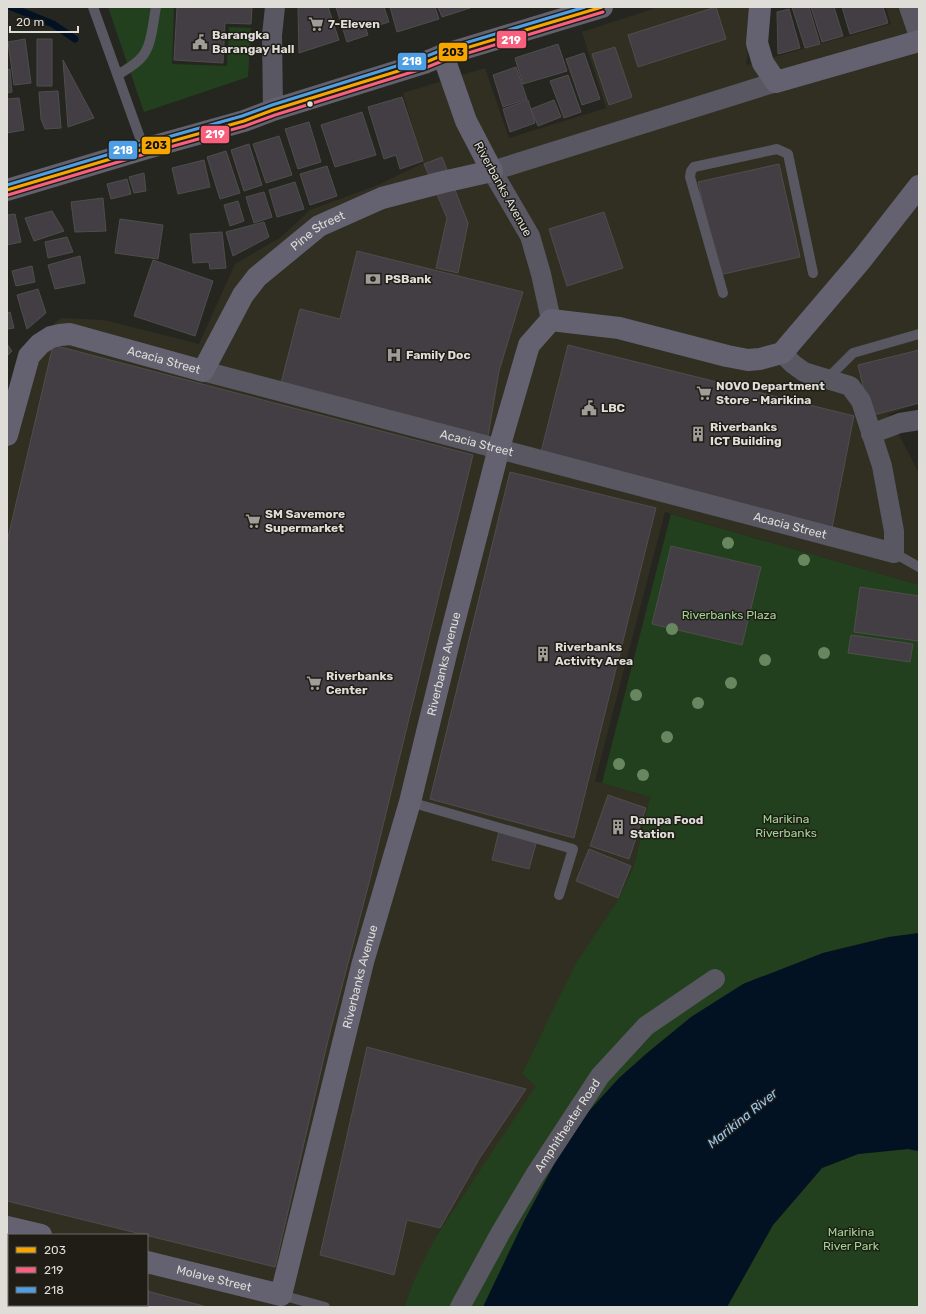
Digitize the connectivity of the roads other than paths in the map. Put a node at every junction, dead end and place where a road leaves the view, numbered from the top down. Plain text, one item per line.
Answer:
1 (94, 7) edge
2 (156, 7) edge
3 (275, 7) edge
4 (602, 7) edge
5 (760, 7) edge
6 (909, 7) edge
7 (919, 36) edge
8 (919, 41) edge
9 (443, 55) junction
10 (118, 75) junction
11 (776, 82) junction
12 (273, 110) junction
13 (144, 149) junction
14 (492, 171) junction
15 (919, 186) edge
16 (7, 190) edge
17 (813, 273) dead end
18 (723, 293) dead end
19 (551, 320) junction
20 (919, 334) edge
21 (782, 353) junction
22 (203, 371) junction
23 (826, 379) junction
24 (919, 420) edge
25 (871, 434) junction
26 (7, 435) edge
27 (499, 448) junction
28 (894, 553) junction
29 (919, 567) edge
30 (410, 802) junction
31 (559, 895) dead end
32 (715, 979) dead end
33 (7, 1227) edge
34 (37, 1234) edge
35 (148, 1262) edge
36 (281, 1295) junction
37 (325, 1307) edge
38 (460, 1307) edge

1 - 10 lane
2 - 10 lane
3 - 12 street
4 - 9 main road
5 - 11 street
6 - 7 street
8 - 11 street
9 - 12 main road
9 - 14 street, Riverbanks Avenue
10 - 13 lane
11 - 14 street
12 - 13 main road
13 - 16 main road
14 - 19 street, Riverbanks Avenue
14 - 22 street, Pine Street
15 - 21 street
17 - 18 lane
19 - 21 street
19 - 27 street, Riverbanks Avenue
20 - 23 lane
21 - 23 street
22 - 26 street, Acacia Street
22 - 27 street, Acacia Street
23 - 25 street
24 - 25 street
25 - 28 street
27 - 28 street, Acacia Street
27 - 30 street, Riverbanks Avenue
28 - 29 lane
30 - 31 lane
30 - 36 street, Riverbanks Avenue
32 - 38 street, Amphitheater Road
33 - 34 street
35 - 36 street, Molave Street
36 - 37 lane

